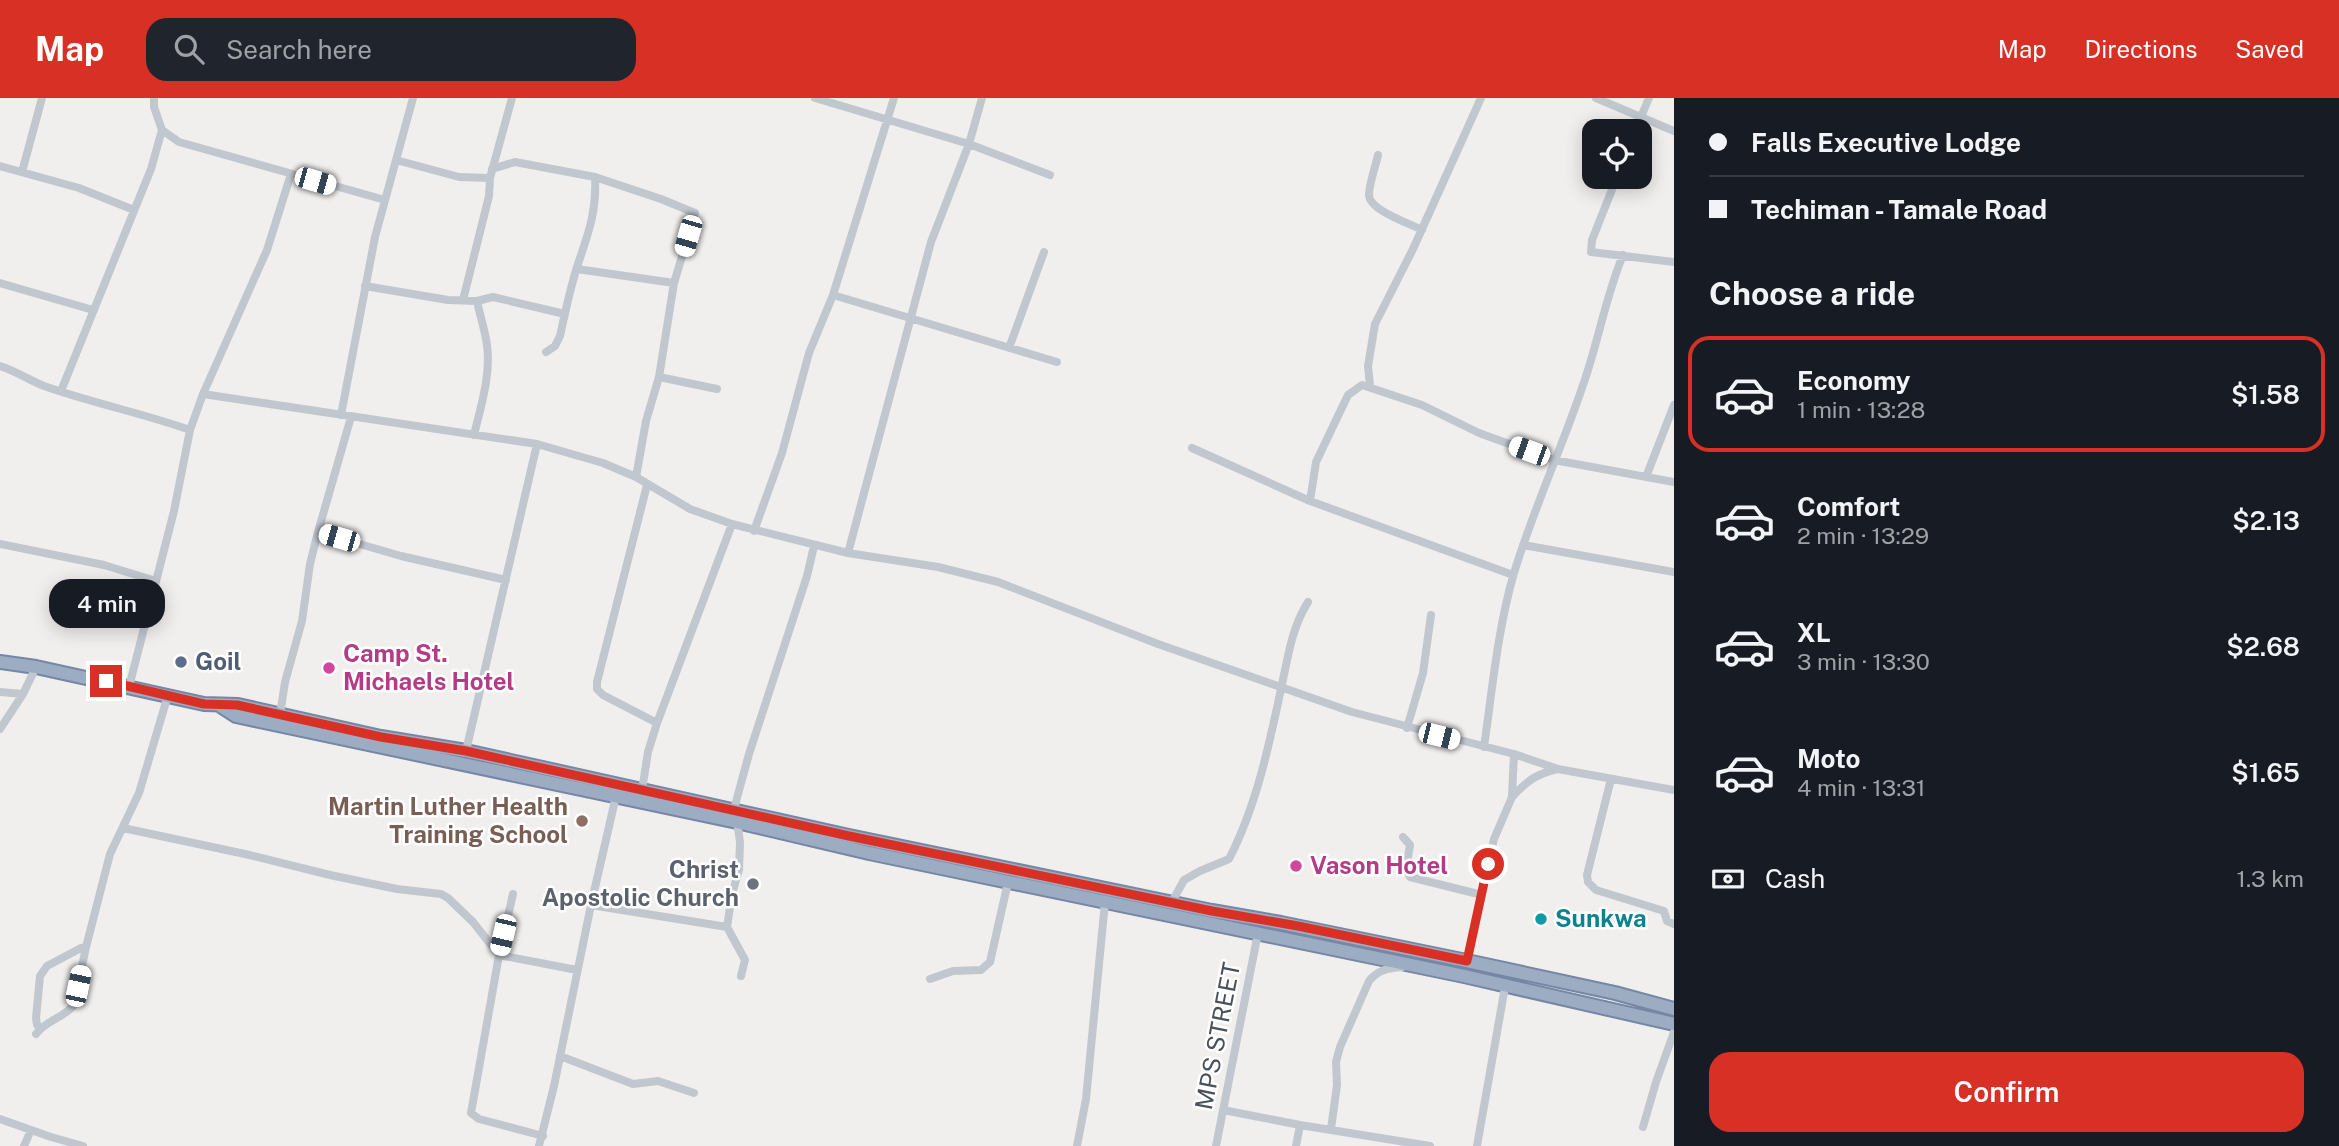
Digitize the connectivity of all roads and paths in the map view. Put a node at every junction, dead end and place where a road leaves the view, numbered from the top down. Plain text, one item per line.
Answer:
1 (42, 98) edge
2 (154, 98) edge
3 (413, 98) edge
4 (512, 98) edge
5 (815, 98) edge
6 (854, 98) edge
7 (894, 98) edge
8 (982, 98) edge
9 (1481, 98) edge
10 (1597, 98) edge
11 (1649, 98) edge
12 (850, 110) junction
13 (1640, 117) junction
14 (887, 120) junction
15 (162, 130) junction
16 (1674, 131) edge
17 (969, 144) junction
18 (1378, 155) dead end
19 (396, 160) junction
20 (0, 166) edge
21 (22, 172) junction
22 (491, 173) junction
23 (291, 174) junction
24 (1050, 175) dead end
25 (595, 177) junction
26 (1612, 189) edge
27 (385, 200) junction
28 (134, 210) junction
29 (1422, 230) junction
30 (1044, 253) dead end
31 (1623, 255) junction
32 (1674, 262) edge
33 (577, 269) junction
34 (0, 283) edge
35 (674, 283) junction
36 (365, 286) junction
37 (833, 295) junction
38 (463, 300) junction
39 (477, 301) junction
40 (93, 310) junction
41 (565, 314) junction
42 (910, 320) junction
43 (1009, 348) junction
44 (546, 352) dead end
45 (1057, 362) dead end
46 (0, 366) edge
47 (659, 377) junction
48 (1370, 386) junction
49 (717, 388) dead end
50 (61, 391) junction
51 (203, 394) junction
52 (1674, 405) edge
53 (341, 415) junction
54 (351, 417) junction
55 (190, 430) junction
56 (474, 435) junction
57 (537, 444) junction
58 (1192, 449) dead end
59 (1554, 460) junction
60 (636, 477) junction
61 (1646, 477) junction
62 (1674, 482) edge
63 (647, 485) junction
64 (1310, 500) junction
65 (732, 524) junction
66 (754, 531) junction
67 (318, 532) junction
68 (0, 544) edge
69 (1524, 545) junction
70 (814, 546) junction
71 (848, 554) junction
72 (1674, 572) edge
73 (1513, 575) junction
74 (506, 580) junction
75 (156, 581) junction
76 (1308, 602) dead end
77 (1431, 615) dead end
78 (0, 662) edge
79 (36, 667) junction
80 (129, 687) junction
81 (1282, 688) junction
82 (0, 692) edge
83 (23, 694) junction
84 (168, 695) junction
85 (218, 705) junction
86 (280, 715) junction
87 (657, 723) junction
88 (1407, 728) junction
89 (0, 729) edge
90 (1484, 747) junction
91 (466, 751) junction
92 (1514, 754) junction
93 (1558, 769) junction
94 (1611, 779) junction
95 (642, 790) junction
96 (1674, 790) edge
97 (616, 796) junction
98 (1512, 797) junction
99 (735, 816) junction
100 (123, 828) junction
101 (1402, 837) dead end
102 (1009, 882) junction
103 (513, 894) dead end
104 (1482, 895) junction
105 (1105, 902) junction
106 (1172, 902) junction
107 (591, 905) junction
108 (1674, 924) edge
109 (727, 927) junction
110 (1258, 933) junction
111 (86, 947) junction
112 (499, 955) junction
113 (1467, 961) junction
114 (1412, 967) junction
115 (578, 970) junction
116 (741, 976) dead end
117 (1464, 976) junction
118 (930, 979) dead end
119 (1505, 987) junction
120 (1674, 1009) edge
121 (1674, 1024) edge
122 (1674, 1032) edge
123 (560, 1056) junction
124 (694, 1093) dead end
125 (1223, 1110) junction
126 (0, 1119) edge
127 (1300, 1125) junction
128 (1643, 1127) dead end
129 (1331, 1129) junction
130 (31, 1130) junction
131 (543, 1136) junction
132 (1369, 1136) junction
133 (24, 1146) edge
134 (83, 1146) edge
135 (539, 1146) edge
136 (1077, 1146) edge
137 (1216, 1146) edge
138 (1296, 1146) edge
139 (1368, 1146) edge
140 (1430, 1146) edge
141 (1477, 1146) edge

1 - 21 street
2 - 15 street
3 - 19 street
4 - 22 street
5 - 12 street
6 - 12 street
7 - 14 street
8 - 17 street
9 - 29 street
10 - 13 street
11 - 13 street
12 - 14 street
13 - 16 street
14 - 17 street
14 - 37 street
15 - 23 street
15 - 28 street
17 - 24 street
17 - 42 street
18 - 29 street
19 - 22 street
19 - 27 street
20 - 21 street
21 - 28 street
22 - 25 street
22 - 38 street
23 - 27 street
23 - 51 street
25 - 33 street
25 - 35 street
26 - 31 street
27 - 36 street
28 - 40 street
29 - 48 street
30 - 43 street
31 - 32 street
31 - 59 street
33 - 35 street
33 - 41 street
34 - 40 street
35 - 47 street
36 - 38 street
36 - 53 street
37 - 42 street
37 - 66 street
38 - 39 street
39 - 41 street
39 - 56 street
40 - 50 street
41 - 44 street
42 - 43 street
42 - 71 street
43 - 45 street
46 - 50 street
47 - 49 street
47 - 60 street
48 - 59 street
48 - 64 street
50 - 55 street
51 - 53 street
51 - 55 street
52 - 61 street
53 - 54 street
54 - 56 street
54 - 67 street
55 - 75 street
56 - 57 street
57 - 60 street
57 - 74 street
58 - 64 street
59 - 61 street
59 - 69 street
60 - 63 street
61 - 62 street
63 - 65 street
63 - 87 street
64 - 73 street
65 - 66 street
65 - 87 street
66 - 70 street
67 - 74 street
67 - 86 street
68 - 75 street
69 - 72 street
69 - 73 street
70 - 71 street
70 - 99 street
71 - 81 street
73 - 90 street
74 - 91 street
75 - 80 street
76 - 81 street
77 - 88 street
78 - 79 highway
79 - 80 highway
79 - 83 street
80 - 84 highway
81 - 88 street
81 - 106 street
82 - 83 street
83 - 89 street
84 - 85 highway
84 - 100 street
85 - 86 highway
85 - 97 highway
86 - 91 highway
87 - 95 street
88 - 90 street
90 - 92 street
91 - 95 highway
92 - 93 street
92 - 98 street
93 - 94 street
93 - 98 street
94 - 96 street
94 - 108 street
95 - 99 highway
97 - 99 highway
97 - 107 street
98 - 104 street
99 - 102 highway
99 - 106 highway
99 - 109 street
100 - 111 street
100 - 112 street
101 - 104 street
102 - 105 highway
102 - 118 street
103 - 112 street
104 - 113 street
105 - 110 highway
105 - 136 street
106 - 113 highway
107 - 109 street
107 - 115 street
109 - 116 street
110 - 114 highway
110 - 125 street, MPS STREET
111 - 111 street
112 - 115 street
112 - 131 street
113 - 117 highway
113 - 120 highway
114 - 117 highway
114 - 129 street
115 - 123 street
117 - 119 highway
119 - 121 highway
119 - 141 street
122 - 128 street
123 - 124 street
123 - 131 street
125 - 127 street
125 - 137 street, MPS STREET
126 - 130 street
127 - 129 street
127 - 138 street
129 - 132 street
130 - 133 street
130 - 134 street
131 - 135 street
132 - 139 street
132 - 140 street

